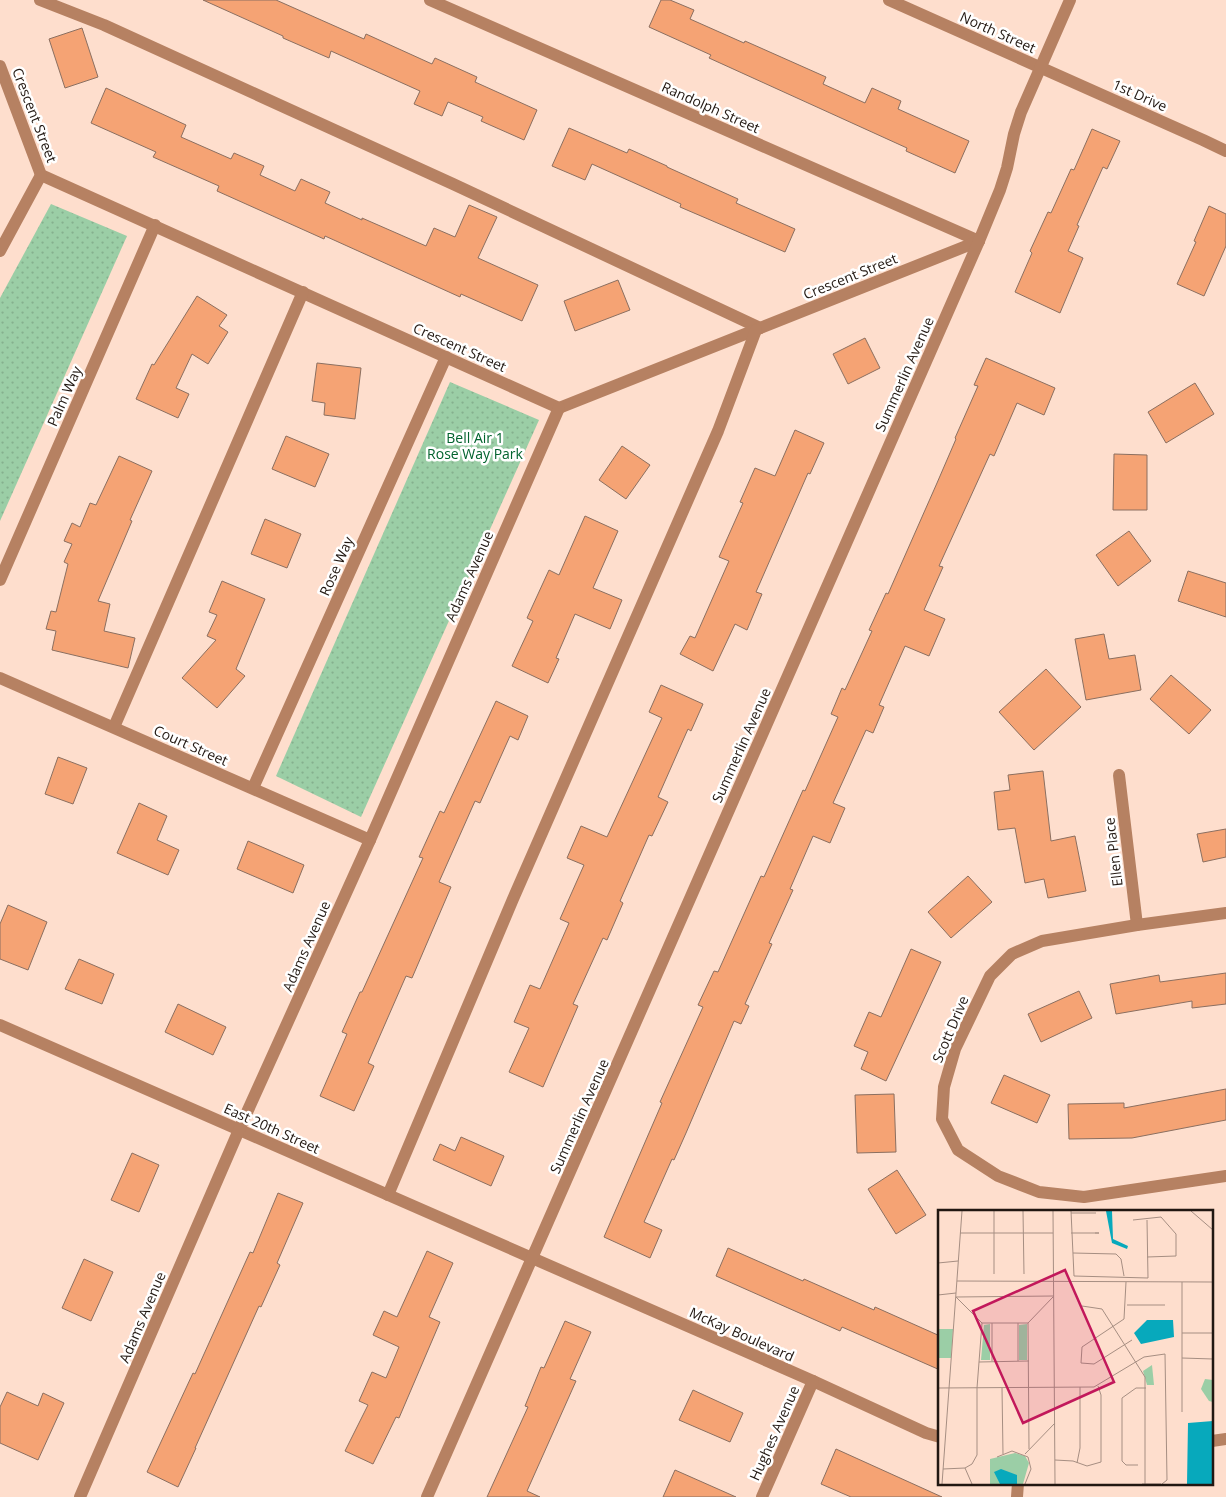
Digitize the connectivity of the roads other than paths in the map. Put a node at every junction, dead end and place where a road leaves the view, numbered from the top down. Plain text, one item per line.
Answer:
1 (40, 0) edge
2 (430, 0) edge
3 (889, 0) edge
4 (1070, 0) edge
5 (0, 66) edge
6 (1041, 67) junction
7 (1226, 151) edge
8 (42, 175) junction
9 (154, 225) junction
10 (979, 241) junction
11 (0, 251) edge
12 (303, 292) junction
13 (758, 329) junction
14 (446, 357) junction
15 (559, 408) junction
16 (0, 580) edge
17 (0, 678) edge
18 (114, 727) junction
19 (1119, 775) dead end
20 (253, 788) junction
21 (370, 840) junction
22 (1226, 913) edge
23 (1137, 925) junction
24 (0, 1025) edge
25 (239, 1130) junction
26 (1226, 1176) edge
27 (388, 1195) junction
28 (532, 1258) junction
29 (813, 1381) junction
30 (938, 1436) edge
31 (1018, 1484) edge
32 (80, 1497) edge
33 (427, 1497) edge
34 (762, 1497) edge
35 (1017, 1497) edge

1 - 13 street
2 - 10 street, Randolph Street
3 - 6 street, North Street
4 - 6 street, Summerlin Avenue
5 - 8 street, Crescent Street
6 - 7 street, 1st Drive
6 - 10 street, Summerlin Avenue
8 - 9 street, Crescent Street
8 - 11 street
9 - 12 street, Crescent Street
9 - 16 street, Palm Way
10 - 13 street, Crescent Street
10 - 28 street, Summerlin Avenue
12 - 14 street, Crescent Street
12 - 18 street
13 - 15 street, Crescent Street
13 - 27 street
14 - 15 street, Crescent Street
14 - 20 street, Rose Way
15 - 21 street, Adams Avenue
17 - 18 street, Court Street
18 - 20 street, Court Street
19 - 23 street, Ellen Place
20 - 21 street, Court Street
21 - 25 street, Adams Avenue
22 - 23 street, Scott Drive
23 - 26 street, Scott Drive
24 - 25 street, East 20th Street
25 - 27 street, East 20th Street
25 - 32 street, Adams Avenue
27 - 28 street, East 20th Street
28 - 29 street, McKay Boulevard
28 - 33 street, Summerlin Avenue
29 - 30 street, McKay Boulevard
29 - 34 street, Hughes Avenue
31 - 35 street

